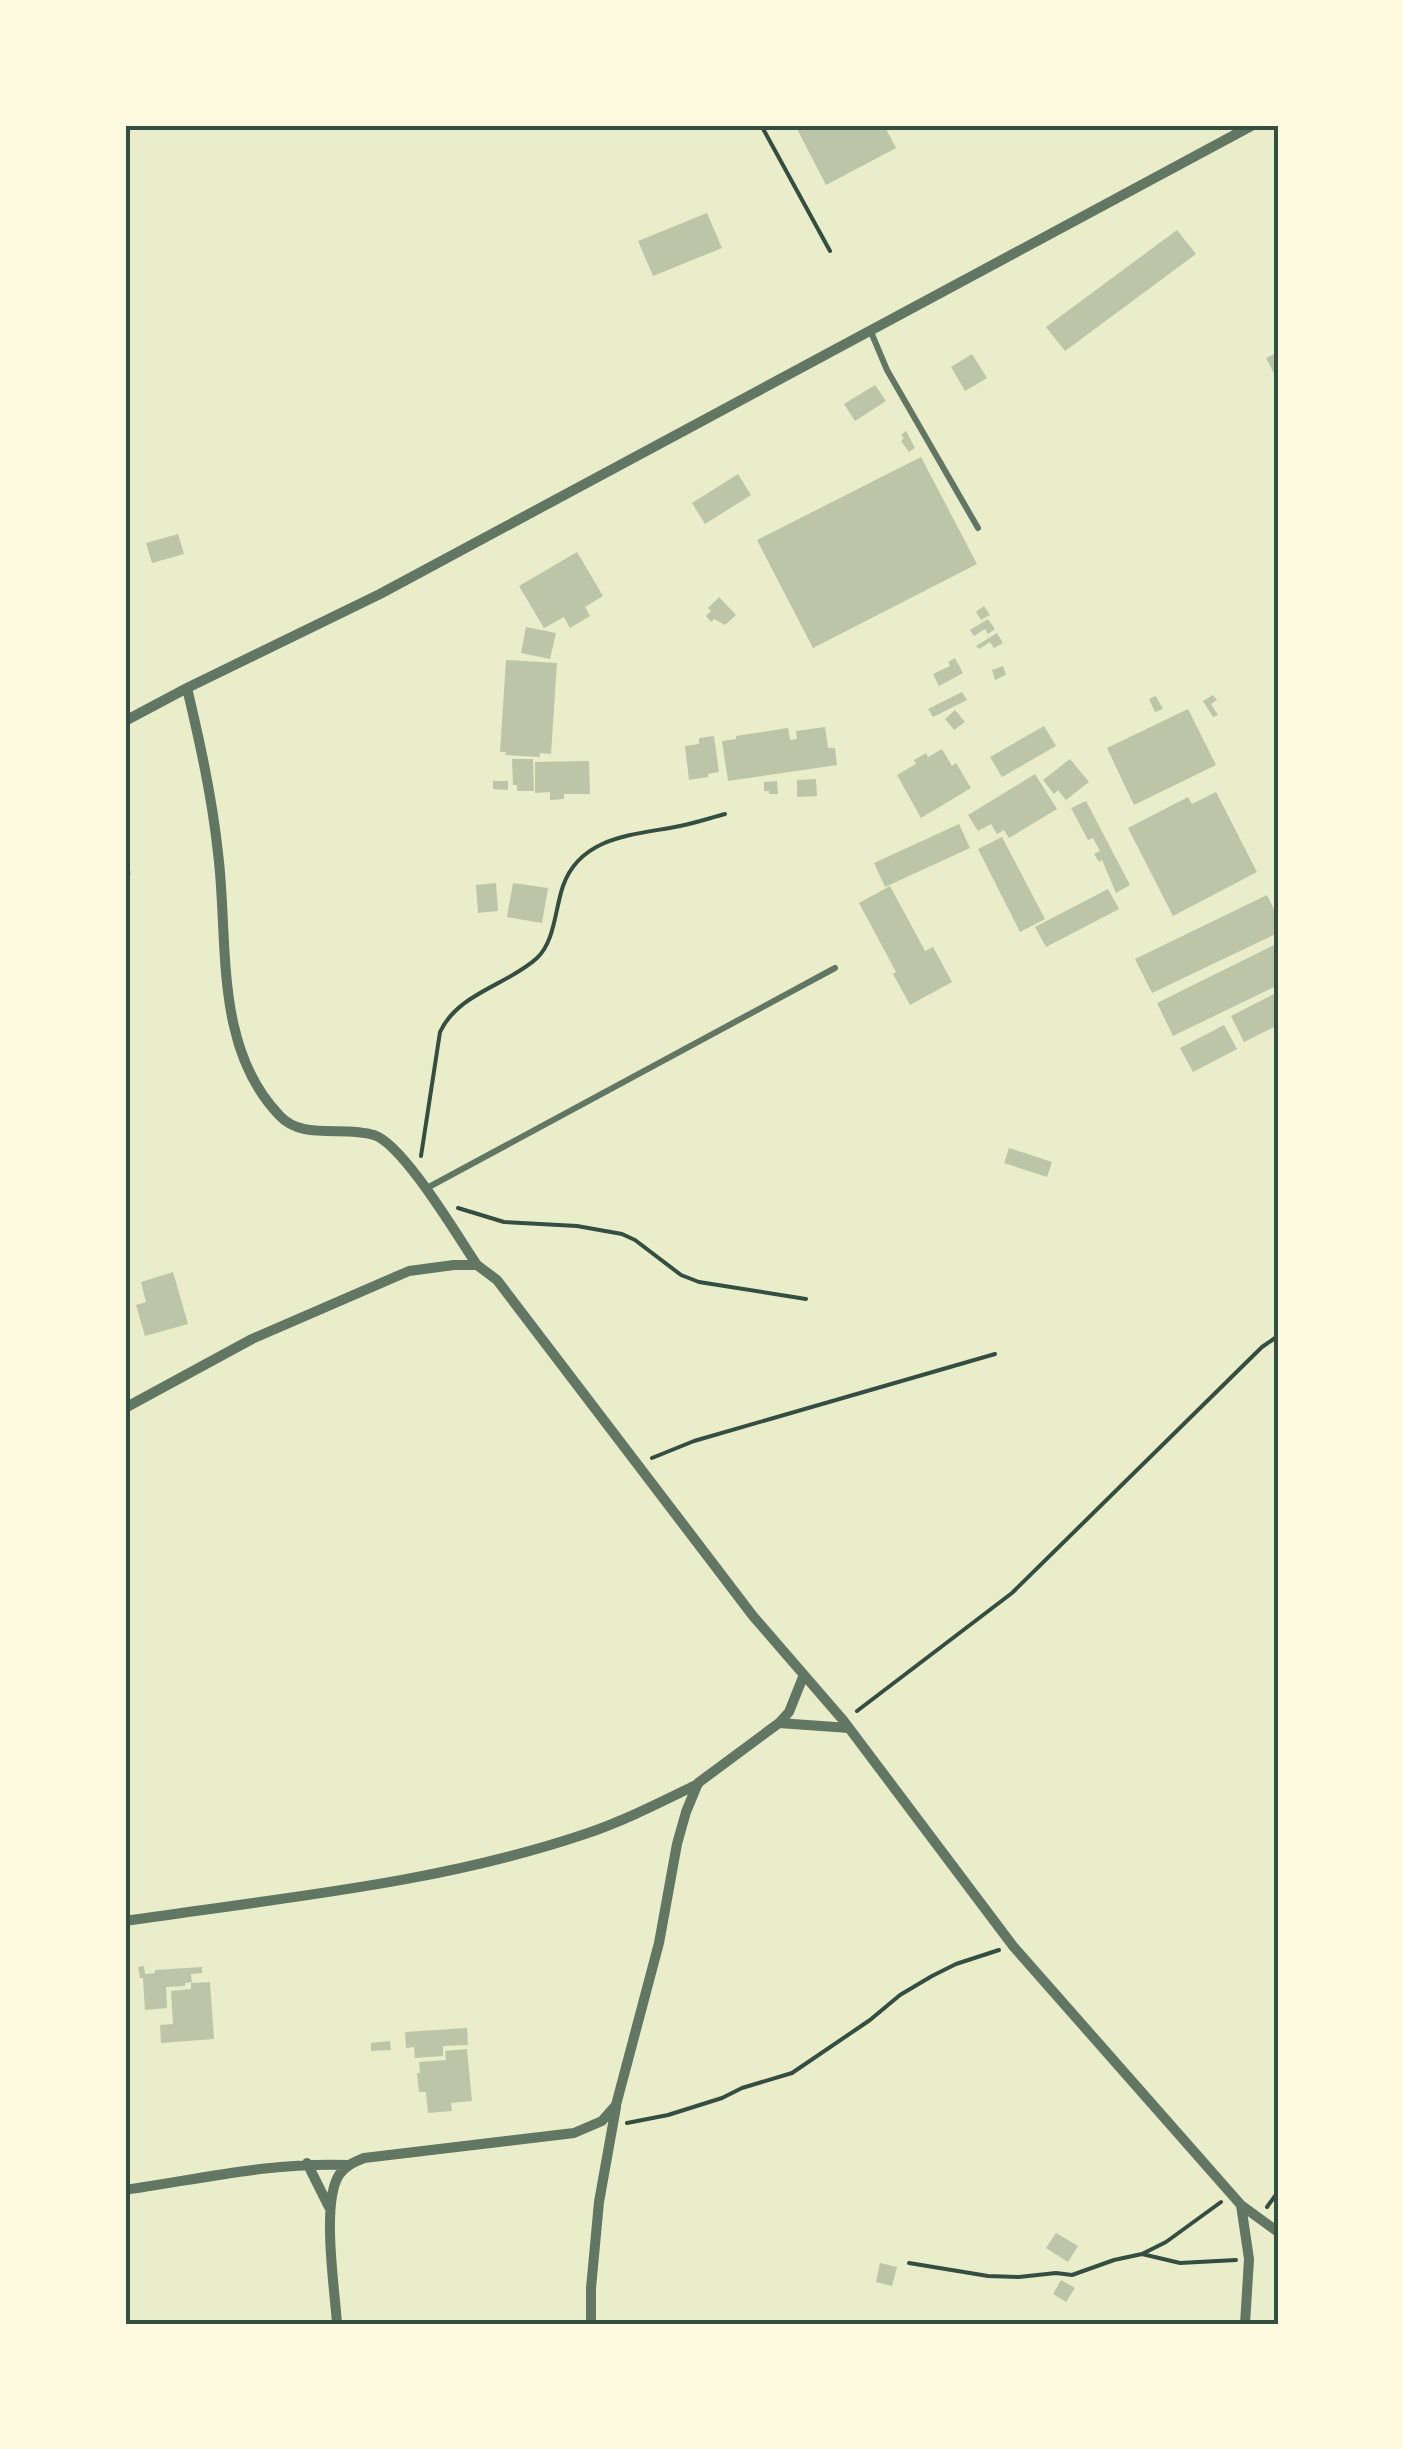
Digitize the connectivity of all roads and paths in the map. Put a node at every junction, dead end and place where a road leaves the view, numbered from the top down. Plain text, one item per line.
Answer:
1 (761, 125) edge
2 (1253, 125) edge
3 (830, 251) dead end
4 (871, 332) junction
5 (978, 528) dead end
6 (187, 688) junction
7 (125, 721) edge
8 (725, 814) dead end
9 (835, 968) dead end
10 (422, 1185) junction
11 (434, 1201) junction
12 (477, 1265) junction
13 (806, 1299) dead end
14 (1278, 1336) edge
15 (994, 1354) dead end
16 (125, 1408) edge
17 (638, 1464) junction
18 (803, 1677) junction
19 (779, 1723) junction
20 (846, 1724) junction
21 (698, 1784) junction
22 (125, 1921) edge
23 (1013, 1946) junction
24 (616, 2105) junction
25 (614, 2125) junction
26 (307, 2163) junction
27 (348, 2165) junction
28 (125, 2190) edge
29 (1233, 2194) junction
30 (1241, 2206) junction
31 (330, 2208) junction
32 (1278, 2232) edge
33 (1142, 2254) junction
34 (1248, 2259) junction
35 (908, 2263) dead end
36 (338, 2324) edge
37 (591, 2324) edge
38 (1245, 2324) edge

1 - 3 path
2 - 4 street
4 - 5 lane
4 - 6 street
6 - 7 street
6 - 10 street
8 - 10 path
9 - 10 lane
10 - 11 street
11 - 12 street
11 - 13 path
12 - 16 street
12 - 17 street
14 - 20 path
15 - 17 path
17 - 18 street
18 - 19 street
18 - 20 street
19 - 20 street
19 - 21 street
20 - 23 street
21 - 22 street
21 - 24 street
23 - 25 path
23 - 29 street
24 - 25 street
24 - 27 street
25 - 37 street
26 - 27 street
26 - 28 street
26 - 31 street
27 - 31 street
29 - 30 street
29 - 33 path
30 - 32 street
30 - 34 street
31 - 36 street
33 - 34 path
33 - 35 path
34 - 38 street

